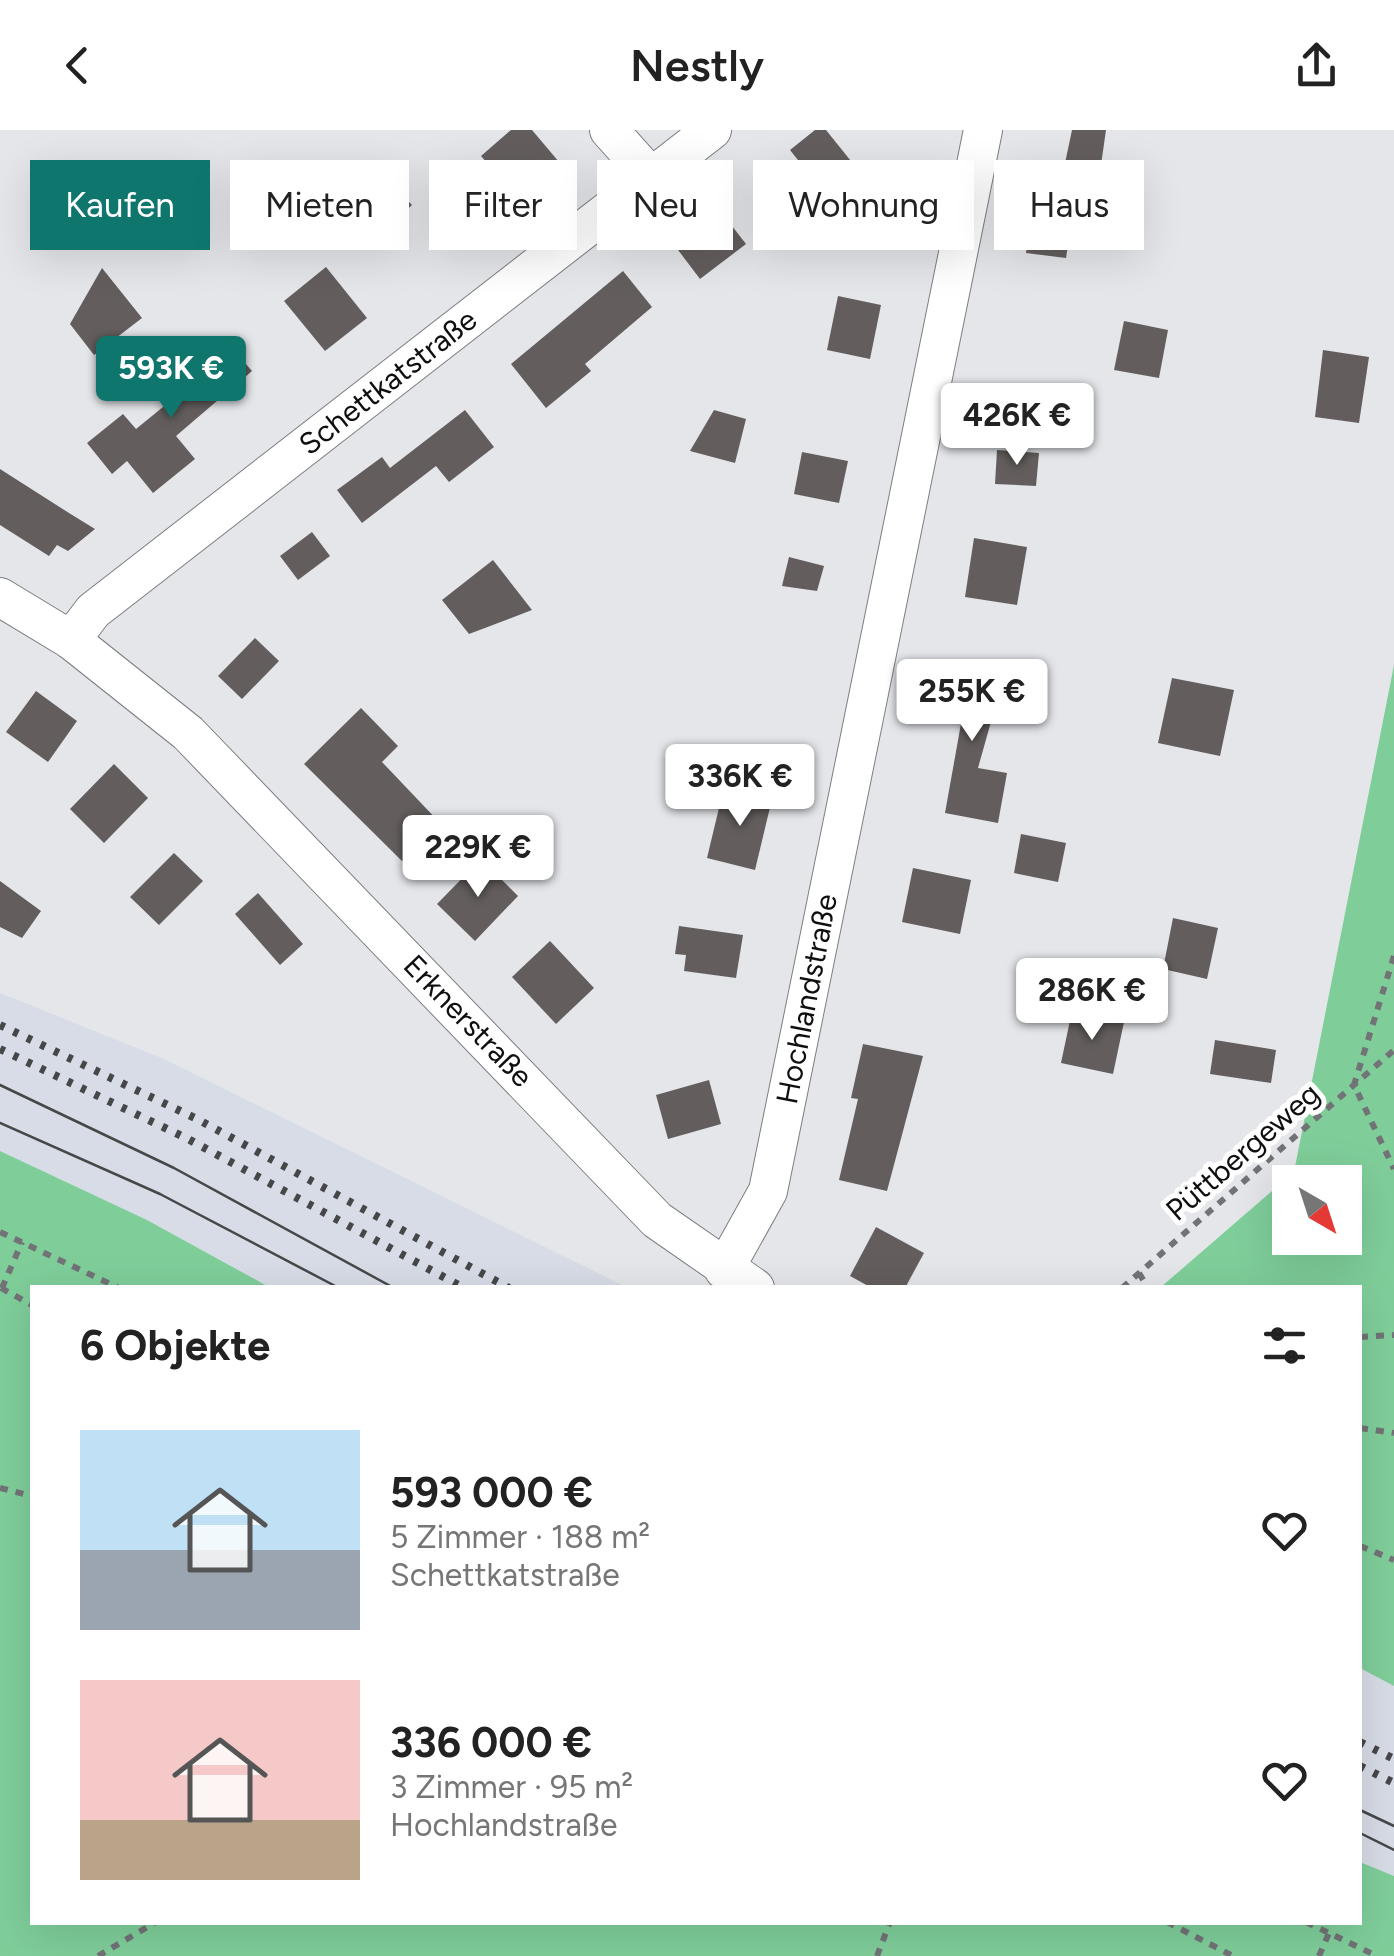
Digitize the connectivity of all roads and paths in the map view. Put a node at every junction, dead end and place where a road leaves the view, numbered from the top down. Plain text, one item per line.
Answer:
1 (609, 130) edge
2 (712, 130) edge
3 (984, 130) edge
4 (636, 160) edge
5 (674, 160) edge
6 (597, 221) edge
7 (0, 598) edge
8 (71, 640) junction
9 (1394, 956) edge
10 (1394, 1050) edge
11 (1354, 1085) junction
12 (1394, 1168) edge
13 (0, 1232) edge
14 (22, 1242) junction
15 (1139, 1273) junction
16 (739, 1278) edge
17 (113, 1285) edge
18 (1125, 1285) edge
19 (1146, 1285) edge
20 (1, 1288) edge
21 (30, 1304) edge
22 (1394, 1335) edge
23 (1362, 1337) edge
24 (1362, 1428) edge
25 (1394, 1433) edge
26 (0, 1488) edge
27 (30, 1496) edge
28 (1362, 1547) edge
29 (1394, 1560) edge
30 (151, 1925) edge
31 (889, 1925) edge
32 (1172, 1925) edge
33 (1312, 1925) edge
34 (1329, 1934) junction
35 (98, 1956) edge
36 (877, 1956) edge
37 (1233, 1956) edge
38 (1320, 1956) edge
39 (1378, 1956) edge

1 - 4 street
2 - 5 street, Schettkatstraße
3 - 16 street, Hochlandstraße
6 - 8 street, Schettkatstraße
7 - 8 street, Erknerstraße
8 - 16 street, Erknerstraße
9 - 11 path
10 - 11 path, Püttbergeweg
11 - 12 path
11 - 15 path, Püttbergeweg
13 - 14 path
14 - 17 path
14 - 20 path
15 - 18 path, Püttbergeweg
15 - 19 path
20 - 21 path
22 - 23 path
24 - 25 path
26 - 27 path
28 - 29 path
30 - 35 path
31 - 36 path
32 - 37 path
33 - 34 path
34 - 38 path
34 - 39 path

